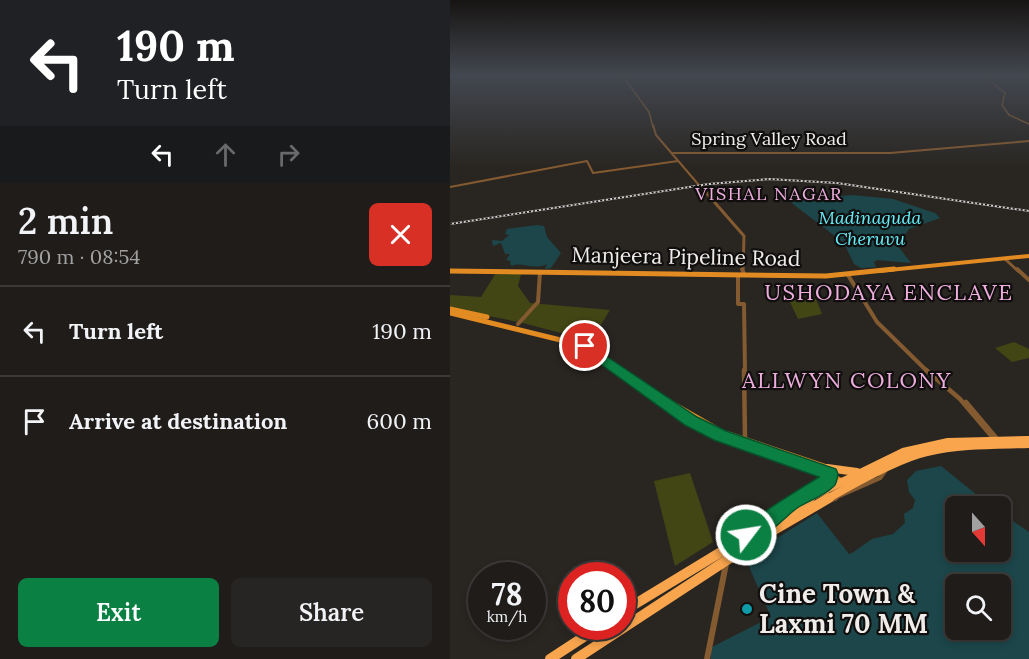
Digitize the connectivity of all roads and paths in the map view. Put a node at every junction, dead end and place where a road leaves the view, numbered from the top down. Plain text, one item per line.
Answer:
1 (647, 106) edge
2 (1002, 106) edge
3 (1029, 124) edge
4 (1029, 141) edge
5 (672, 152) junction
6 (678, 160) junction
7 (450, 187) edge
8 (1029, 257) edge
9 (1005, 259) junction
10 (742, 268) junction
11 (450, 271) edge
12 (540, 272) junction
13 (744, 274) junction
14 (736, 275) junction
15 (848, 276) junction
16 (1029, 280) edge
17 (450, 311) edge
18 (518, 324) junction
19 (535, 330) junction
20 (745, 439) junction
21 (996, 440) junction
22 (1028, 445) edge
23 (887, 468) junction
24 (864, 470) junction
25 (828, 471) junction
26 (848, 482) junction
27 (821, 501) junction
28 (777, 516) junction
29 (726, 561) junction
30 (636, 603) edge
31 (579, 640) edge
32 (550, 659) edge
33 (576, 659) edge
34 (707, 659) edge

1 - 5 street
2 - 3 street
4 - 5 street, Spring Valley Road
5 - 6 street
6 - 7 street
6 - 10 street
8 - 9 main road, Manjeera Pipeline Road
8 - 15 main road, Manjeera Pipeline Road
9 - 15 main road, Manjeera Pipeline Road
9 - 16 street
10 - 13 street
10 - 14 street
11 - 12 main road, Manjeera Pipeline Road
12 - 14 main road, Manjeera Pipeline Road
12 - 18 street
13 - 14 main road, Manjeera Pipeline Road
13 - 15 main road, Manjeera Pipeline Road
14 - 15 main road, Manjeera Pipeline Road
14 - 20 street
15 - 21 street
17 - 18 main road
17 - 19 main road
18 - 19 main road
19 - 20 main road
19 - 25 main road
20 - 25 main road
21 - 22 highway
21 - 24 highway
22 - 23 highway
23 - 26 highway
23 - 27 street
24 - 25 highway
24 - 26 highway
25 - 26 main road
25 - 28 highway
26 - 27 highway
26 - 28 highway
27 - 29 highway
28 - 30 highway
29 - 33 highway
29 - 34 street
31 - 32 highway

